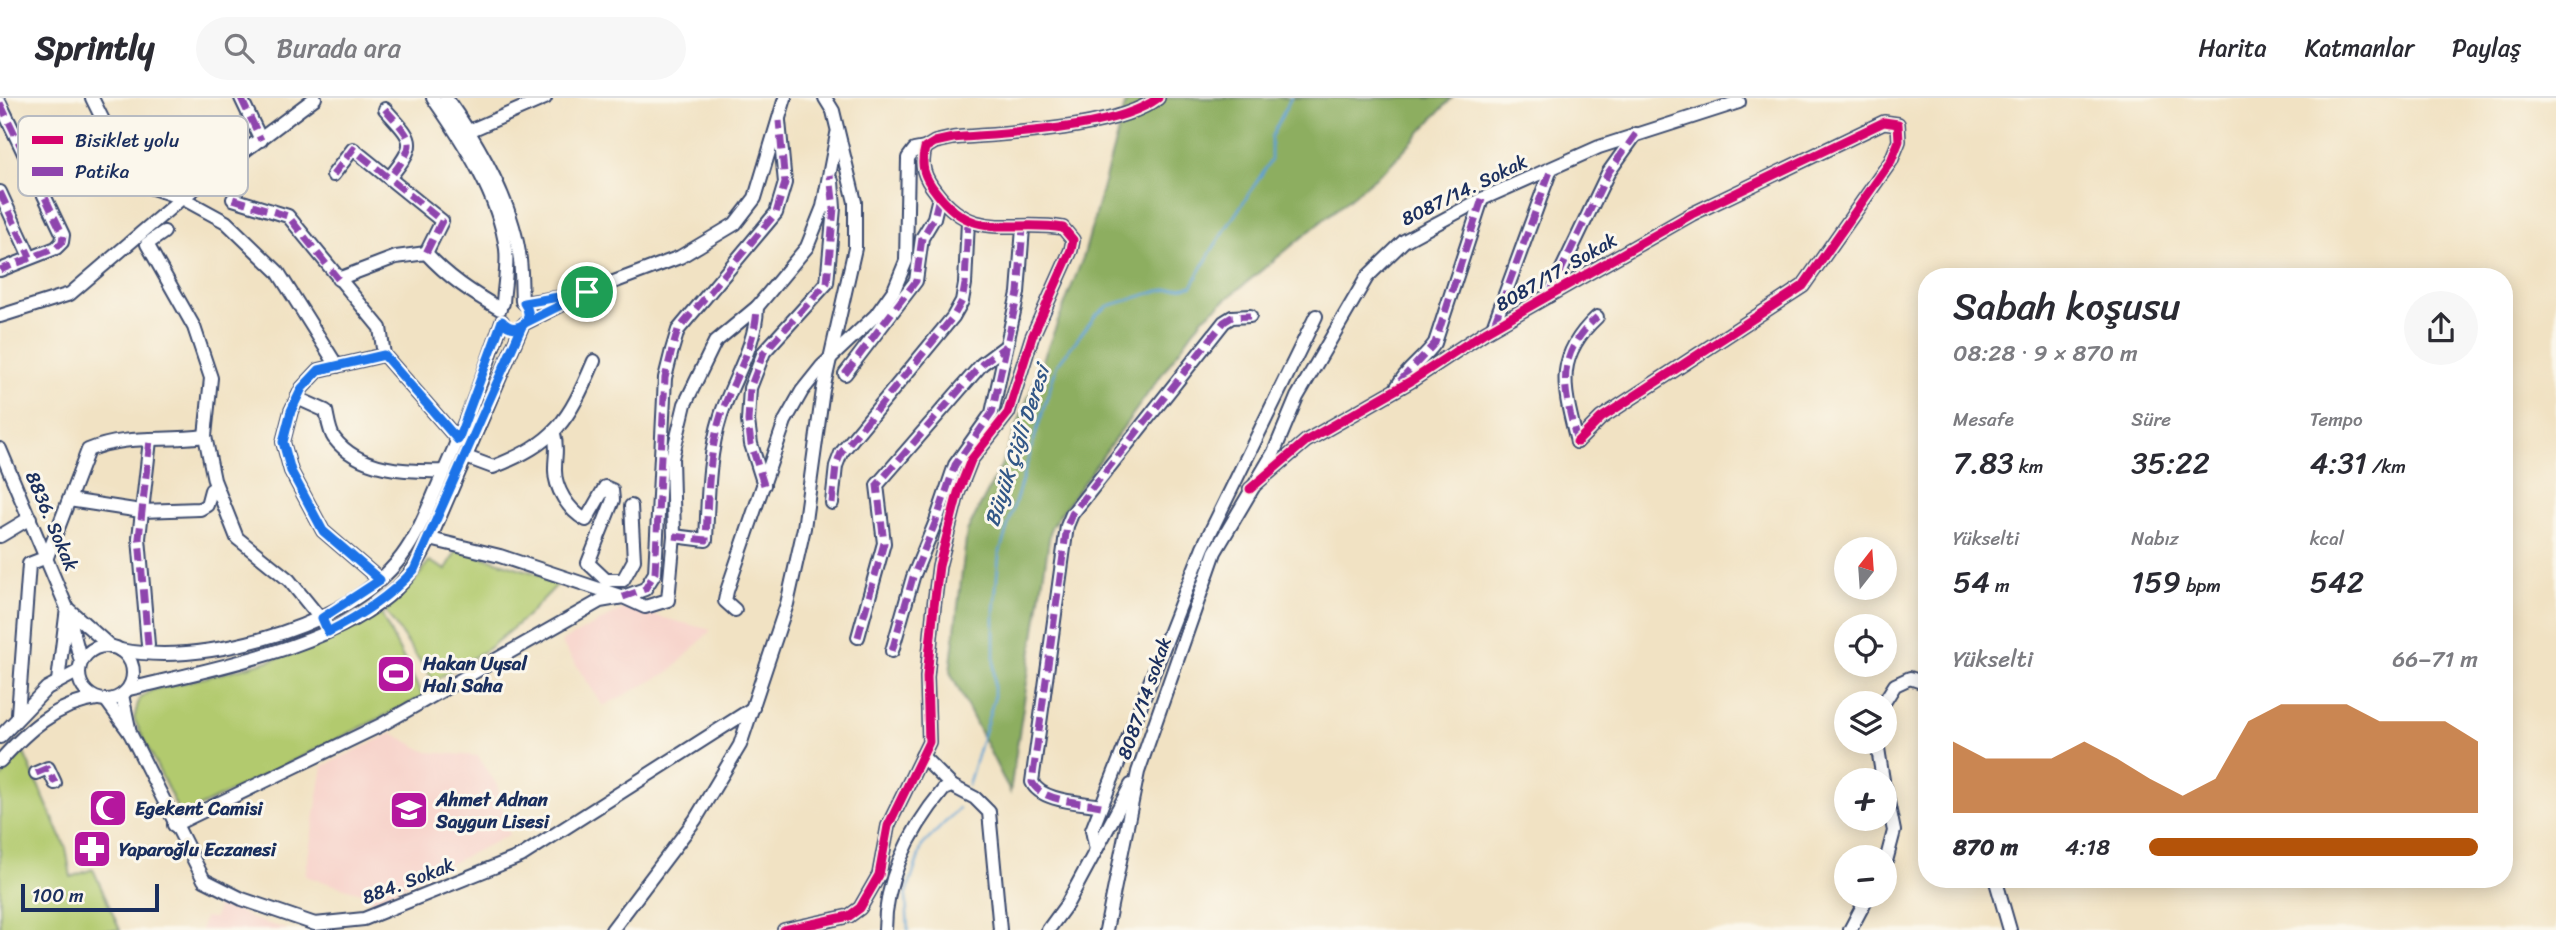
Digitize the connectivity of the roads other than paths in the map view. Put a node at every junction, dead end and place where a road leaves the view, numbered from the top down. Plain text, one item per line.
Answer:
1 (92, 98) edge
2 (241, 98) edge
3 (315, 98) edge
4 (433, 98) edge
5 (446, 98) edge
6 (545, 98) edge
7 (785, 98) edge
8 (825, 98) edge
9 (1158, 98) edge
10 (1739, 102) dead end
11 (0, 103) edge
12 (384, 109) dead end
13 (101, 116) edge
14 (779, 121) junction
15 (464, 133) junction
16 (837, 134) junction
17 (1636, 134) junction
18 (261, 140) junction
19 (18, 141) edge
20 (925, 148) junction
21 (248, 150) edge
22 (1550, 169) junction
23 (333, 175) dead end
24 (830, 176) junction
25 (390, 177) junction
26 (0, 192) edge
27 (44, 196) edge
28 (176, 196) edge
29 (185, 196) edge
30 (939, 197) junction
31 (182, 198) junction
32 (233, 198) dead end
33 (1482, 199) junction
34 (968, 221) junction
35 (1023, 228) junction
36 (164, 232) dead end
37 (426, 253) junction
38 (30, 257) junction
39 (0, 270) edge
40 (338, 279) junction
41 (587, 292) junction
42 (1548, 296) junction
43 (523, 302) junction
44 (757, 307) junction
45 (502, 311) junction
46 (0, 316) edge
47 (1250, 316) dead end
48 (1316, 316) dead end
49 (1597, 317) dead end
50 (524, 324) junction
51 (1493, 328) junction
52 (1006, 346) junction
53 (384, 355) junction
54 (832, 355) junction
55 (594, 361) dead end
56 (337, 366) junction
57 (845, 374) dead end
58 (1395, 390) junction
59 (297, 398) junction
60 (554, 434) junction
61 (205, 436) junction
62 (150, 440) junction
63 (458, 440) junction
64 (0, 449) edge
65 (466, 457) junction
66 (445, 471) junction
67 (764, 485) junction
68 (216, 487) junction
69 (1250, 489) junction
70 (69, 500) junction
71 (832, 503) dead end
72 (631, 506) dead end
73 (141, 511) junction
74 (30, 518) junction
75 (0, 536) edge
76 (674, 536) junction
77 (430, 539) junction
78 (47, 557) junction
79 (380, 580) junction
80 (623, 597) junction
81 (67, 608) junction
82 (735, 610) dead end
83 (322, 618) junction
84 (328, 632) junction
85 (858, 637) dead end
86 (148, 645) dead end
87 (116, 648) junction
88 (892, 651) dead end
89 (80, 666) junction
90 (58, 681) junction
91 (1918, 681) edge
92 (1891, 691) edge
93 (125, 692) junction
94 (101, 700) junction
95 (752, 709) junction
96 (18, 714) junction
97 (130, 733) junction
98 (0, 737) edge
99 (922, 756) junction
100 (0, 761) edge
101 (36, 772) dead end
102 (1138, 772) junction
103 (55, 783) dead end
104 (952, 786) junction
105 (1101, 806) junction
106 (174, 825) junction
107 (1096, 849) junction
108 (1998, 888) edge
109 (1862, 908) edge
110 (314, 927) edge
111 (612, 930) edge
112 (784, 930) edge
113 (885, 930) edge
114 (1000, 930) edge
115 (1048, 930) edge
116 (1106, 930) edge
117 (1850, 930) edge
118 (2010, 930) edge

1 - 13 street
2 - 18 street
3 - 18 street
4 - 15 street
5 - 15 street
6 - 15 street
7 - 14 street
8 - 16 street
9 - 20 street
10 - 17 street, 8087/14. Sokak
11 - 19 street
12 - 25 street
14 - 41 street
14 - 80 street
15 - 43 street
15 - 45 street
16 - 24 street
16 - 54 street
17 - 22 street, 8087/14. Sokak
17 - 42 street
18 - 21 street
20 - 30 street
20 - 54 street
22 - 33 street, 8087/14. Sokak
22 - 51 street
23 - 25 street
24 - 44 street
24 - 67 street
25 - 37 street
26 - 38 street
27 - 38 street
28 - 31 street
29 - 31 street
30 - 34 street
30 - 57 street
31 - 46 street
31 - 56 street
32 - 40 street
33 - 58 street
33 - 69 street, 8087/14. Sokak
34 - 35 street
34 - 71 street
35 - 52 street
35 - 99 street
36 - 61 street
37 - 40 street
37 - 45 street
38 - 39 street
40 - 53 street
41 - 43 street
41 - 50 street
42 - 49 street, 8087/17. Sokak
42 - 51 street, 8087/17. Sokak
43 - 45 street
43 - 50 street
44 - 76 street
44 - 76 street
45 - 50 street
45 - 63 street
47 - 105 street
48 - 105 street
50 - 65 street
51 - 58 street, 8087/17. Sokak
52 - 85 street
52 - 88 street
53 - 56 street
53 - 63 street
54 - 67 street
54 - 95 street
55 - 60 street
56 - 59 street
58 - 69 street, 8087/17. Sokak
59 - 66 street
59 - 79 street
60 - 65 street
60 - 72 street
61 - 62 street
61 - 68 street
62 - 70 street
62 - 73 street
63 - 66 street
64 - 74 street, 8836. Sokak
65 - 77 street
66 - 79 street
67 - 82 street
68 - 73 street
68 - 83 street
69 - 102 street, 8087/14 sokak
70 - 73 street
70 - 78 street
73 - 86 street
74 - 75 street
74 - 78 street, 8836. Sokak
76 - 80 street
77 - 80 street
77 - 84 street
78 - 81 street, 8836. Sokak
78 - 96 street
79 - 83 street
80 - 106 street
81 - 87 street
81 - 89 street, 8836. Sokak
81 - 90 street
83 - 84 street
83 - 87 street
84 - 93 street
87 - 89 street
87 - 93 street
89 - 90 street
89 - 94 street
90 - 96 street
91 - 92 street
93 - 94 street
93 - 97 street, 884. Sokak
94 - 97 street, 884. Sokak
94 - 100 street
95 - 110 street, 884. Sokak
95 - 111 street
96 - 98 street
97 - 106 street, 884. Sokak
99 - 104 street
99 - 112 street
101 - 103 street
102 - 107 street
102 - 116 street, 8087/14 sokak
104 - 113 street
104 - 114 street
105 - 107 street
106 - 110 street, 884. Sokak
107 - 115 street
108 - 118 street
109 - 117 street

